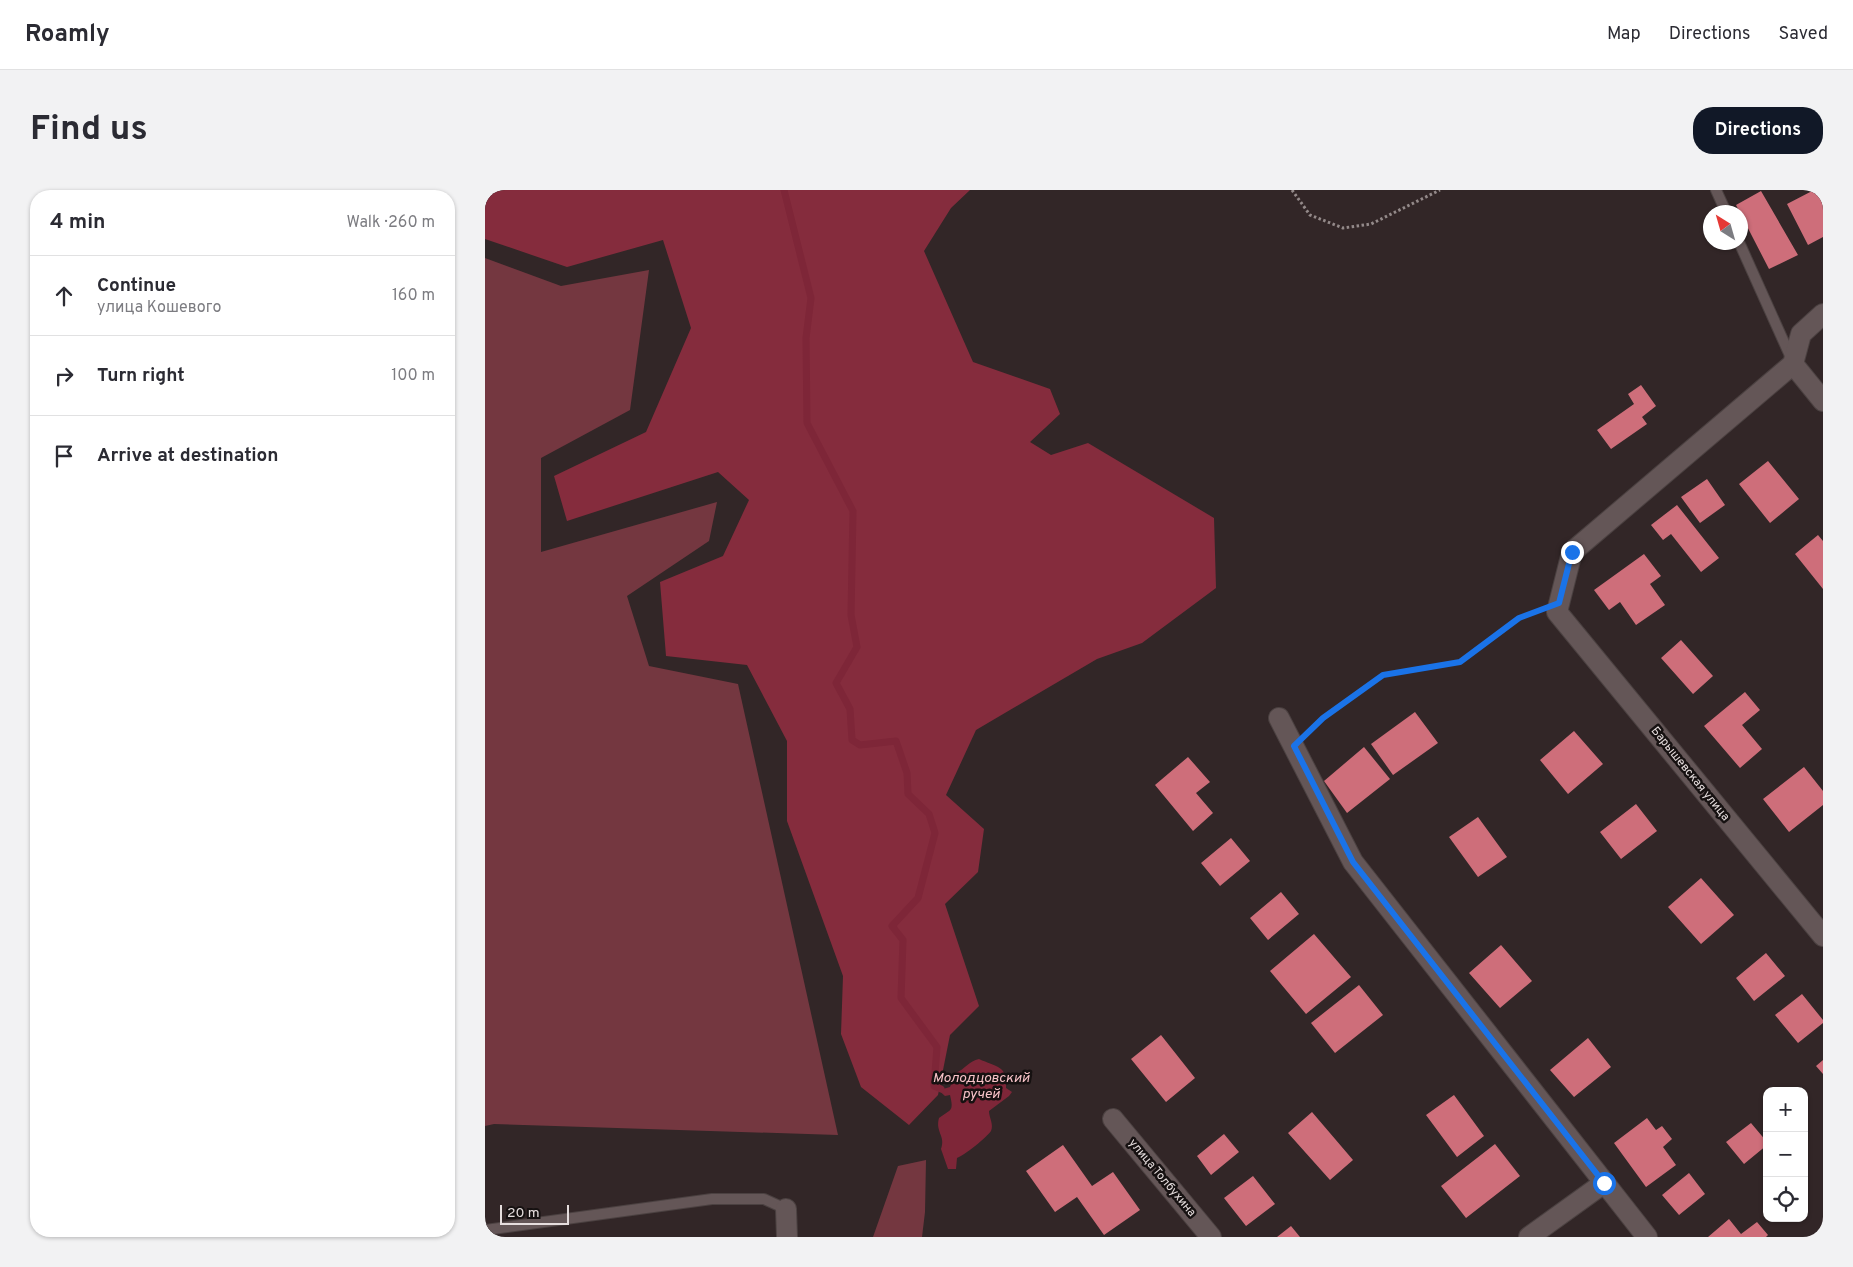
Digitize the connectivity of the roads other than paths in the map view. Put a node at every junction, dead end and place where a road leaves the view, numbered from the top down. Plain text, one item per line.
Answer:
1 (1716, 190) edge
2 (1723, 205) edge
3 (1743, 250) edge
4 (1823, 314) edge
5 (1793, 364) junction
6 (1823, 401) edge
7 (1279, 718) dead end
8 (1823, 936) edge
9 (1113, 1119) dead end
10 (1604, 1183) junction
11 (786, 1209) joint
12 (485, 1231) edge
13 (787, 1237) edge
14 (1211, 1237) edge
15 (1529, 1237) edge
16 (1647, 1237) edge

1 - 2 lane
3 - 5 lane
4 - 5 street
5 - 6 street
5 - 8 street, Барышевская улица
7 - 10 street
9 - 14 street, улица Толбухина
10 - 15 street
10 - 16 street
11 - 12 lane
11 - 13 street

